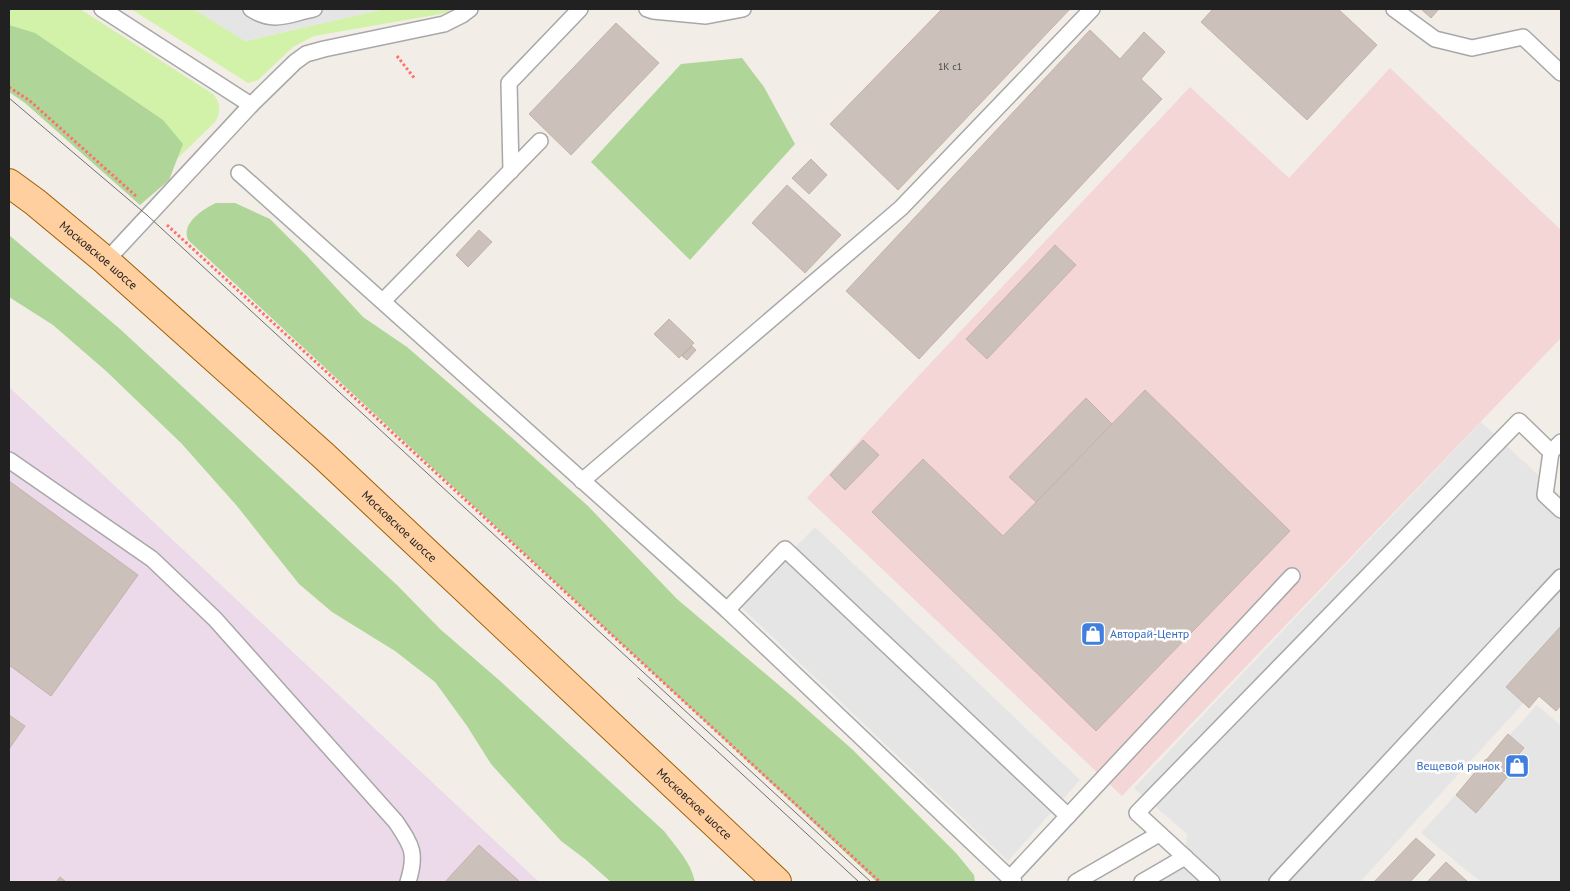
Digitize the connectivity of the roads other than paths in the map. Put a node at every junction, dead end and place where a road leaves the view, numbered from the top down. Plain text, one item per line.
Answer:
1 (102, 9) edge
2 (251, 9) edge
3 (314, 9) edge
4 (470, 9) edge
5 (580, 9) edge
6 (647, 9) edge
7 (743, 9) edge
8 (1092, 9) edge
9 (1394, 9) edge
10 (1561, 73) edge
11 (251, 105) junction
12 (540, 141) dead end
13 (511, 171) junction
14 (239, 173) dead end
15 (9, 183) edge
16 (106, 261) junction
17 (383, 302) junction
18 (1556, 447) edge
19 (9, 460) edge
20 (582, 481) junction
21 (1561, 510) edge
22 (1292, 576) dead end
23 (1561, 577) edge
24 (727, 610) junction
25 (1068, 816) junction
26 (1159, 834) junction
27 (1185, 857) junction
28 (1012, 880) edge
29 (774, 881) edge
30 (408, 882) edge
31 (1076, 882) edge
32 (1142, 882) edge
33 (1212, 882) edge
34 (1277, 882) edge

1 - 11 lane
2 - 3 lane
4 - 11 lane
5 - 13 lane
6 - 7 lane
8 - 20 lane
9 - 10 lane
11 - 16 lane
12 - 13 lane
13 - 17 lane
14 - 17 lane
15 - 16 main road, Московское шоссе
16 - 29 main road, Московское шоссе
17 - 20 lane
18 - 21 lane
18 - 26 lane
19 - 30 lane
20 - 24 lane
22 - 25 lane
23 - 34 lane
24 - 25 lane
24 - 28 lane
25 - 28 lane
26 - 27 lane
26 - 31 lane
27 - 32 lane
27 - 33 lane

